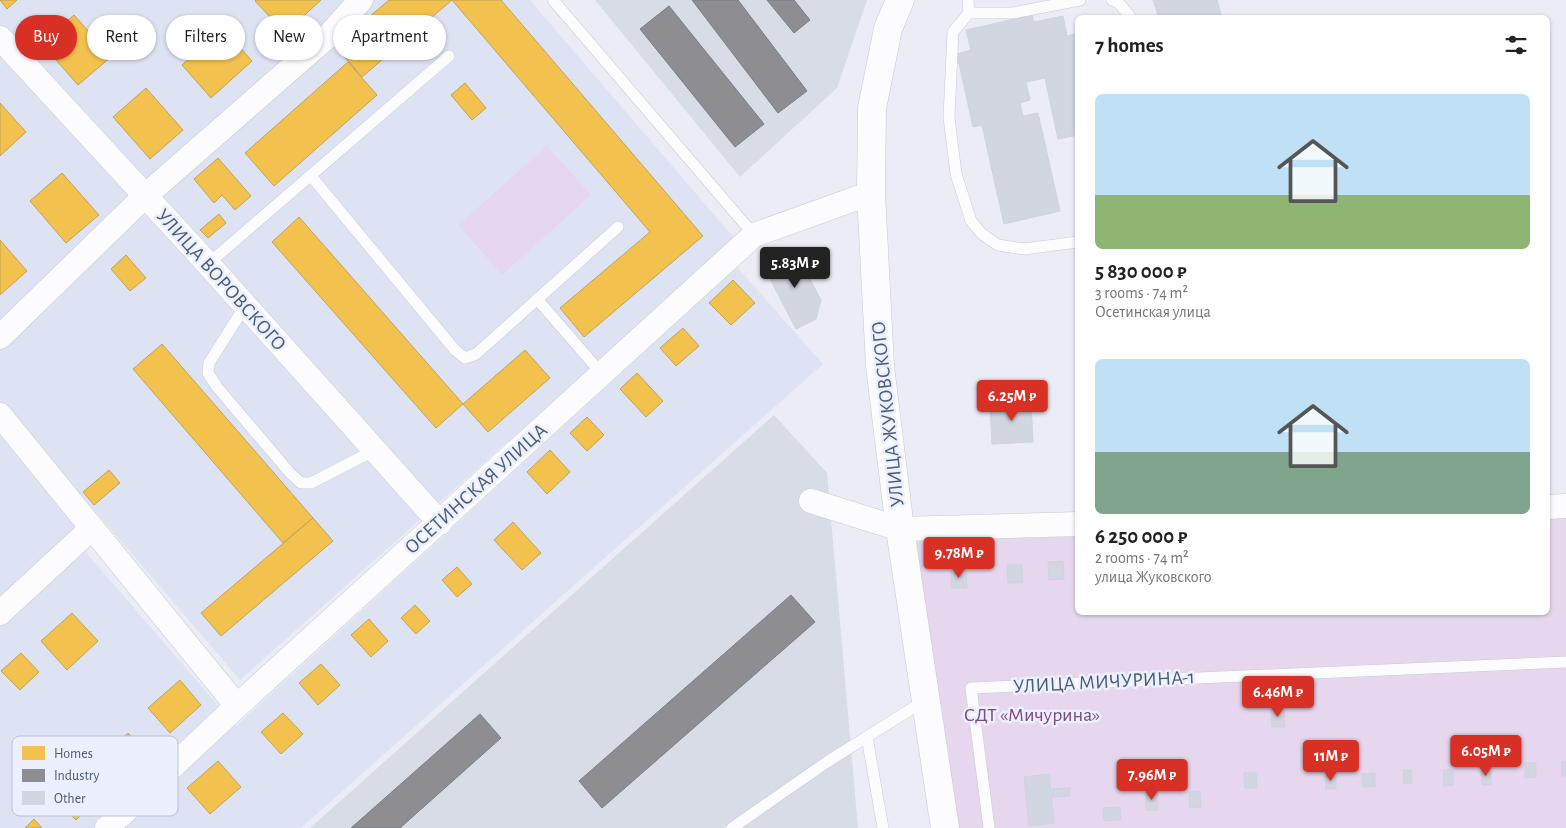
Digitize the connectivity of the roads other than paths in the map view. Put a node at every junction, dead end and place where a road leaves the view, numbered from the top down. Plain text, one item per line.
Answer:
1 (361, 0) edge
2 (553, 0) edge
3 (900, 0) edge
4 (968, 0) edge
5 (1080, 0) edge
6 (1112, 0) edge
7 (969, 14) junction
8 (1129, 15) edge
9 (0, 38) edge
10 (449, 56) dead end
11 (311, 176) junction
12 (872, 193) junction
13 (145, 196) junction
14 (618, 227) dead end
15 (754, 235) junction
16 (1075, 242) edge
17 (208, 264) junction
18 (537, 299) junction
19 (245, 306) junction
20 (0, 337) edge
21 (602, 374) junction
22 (0, 415) edge
23 (374, 450) junction
24 (812, 501) dead end
25 (1566, 506) edge
26 (1550, 507) edge
27 (440, 522) junction
28 (1075, 524) edge
29 (92, 528) junction
30 (900, 529) junction
31 (0, 613) edge
32 (1566, 662) edge
33 (926, 700) junction
34 (237, 706) junction
35 (867, 737) junction
36 (178, 761) edge
37 (120, 816) edge
38 (107, 828) edge
39 (732, 828) edge
40 (883, 828) edge
41 (945, 828) edge
42 (990, 828) edge

1 - 13 street
2 - 15 lane
3 - 12 main road, УЛИЦА ЖУКОВСКОГО
4 - 7 lane
5 - 7 lane
6 - 8 lane
7 - 16 lane
9 - 13 street, УЛИЦА ВОРОВСКОГО
10 - 11 lane
11 - 17 lane
11 - 18 lane
12 - 15 street, ОСЕТИНСКАЯ УЛИЦА
12 - 30 main road, УЛИЦА ЖУКОВСКОГО
13 - 17 street, УЛИЦА ВОРОВСКОГО
13 - 20 street
14 - 18 lane
15 - 21 street, ОСЕТИНСКАЯ УЛИЦА
17 - 19 street, УЛИЦА ВОРОВСКОГО
18 - 21 lane
19 - 23 street, УЛИЦА ВОРОВСКОГО
19 - 23 lane
21 - 27 street, ОСЕТИНСКАЯ УЛИЦА
22 - 29 street
23 - 27 street, УЛИЦА ВОРОВСКОГО
24 - 30 street
25 - 26 street
27 - 34 street, ОСЕТИНСКАЯ УЛИЦА
28 - 30 street
29 - 31 street
29 - 34 street
30 - 33 main road, УЛИЦА ЖУКОВСКОГО
32 - 42 lane, УЛИЦА МИЧУРИНА-1
33 - 35 lane
33 - 41 main road, УЛИЦА ЖУКОВСКОГО
34 - 36 street, ОСЕТИНСКАЯ УЛИЦА
35 - 39 lane
35 - 40 lane
37 - 38 street, ОСЕТИНСКАЯ УЛИЦА

